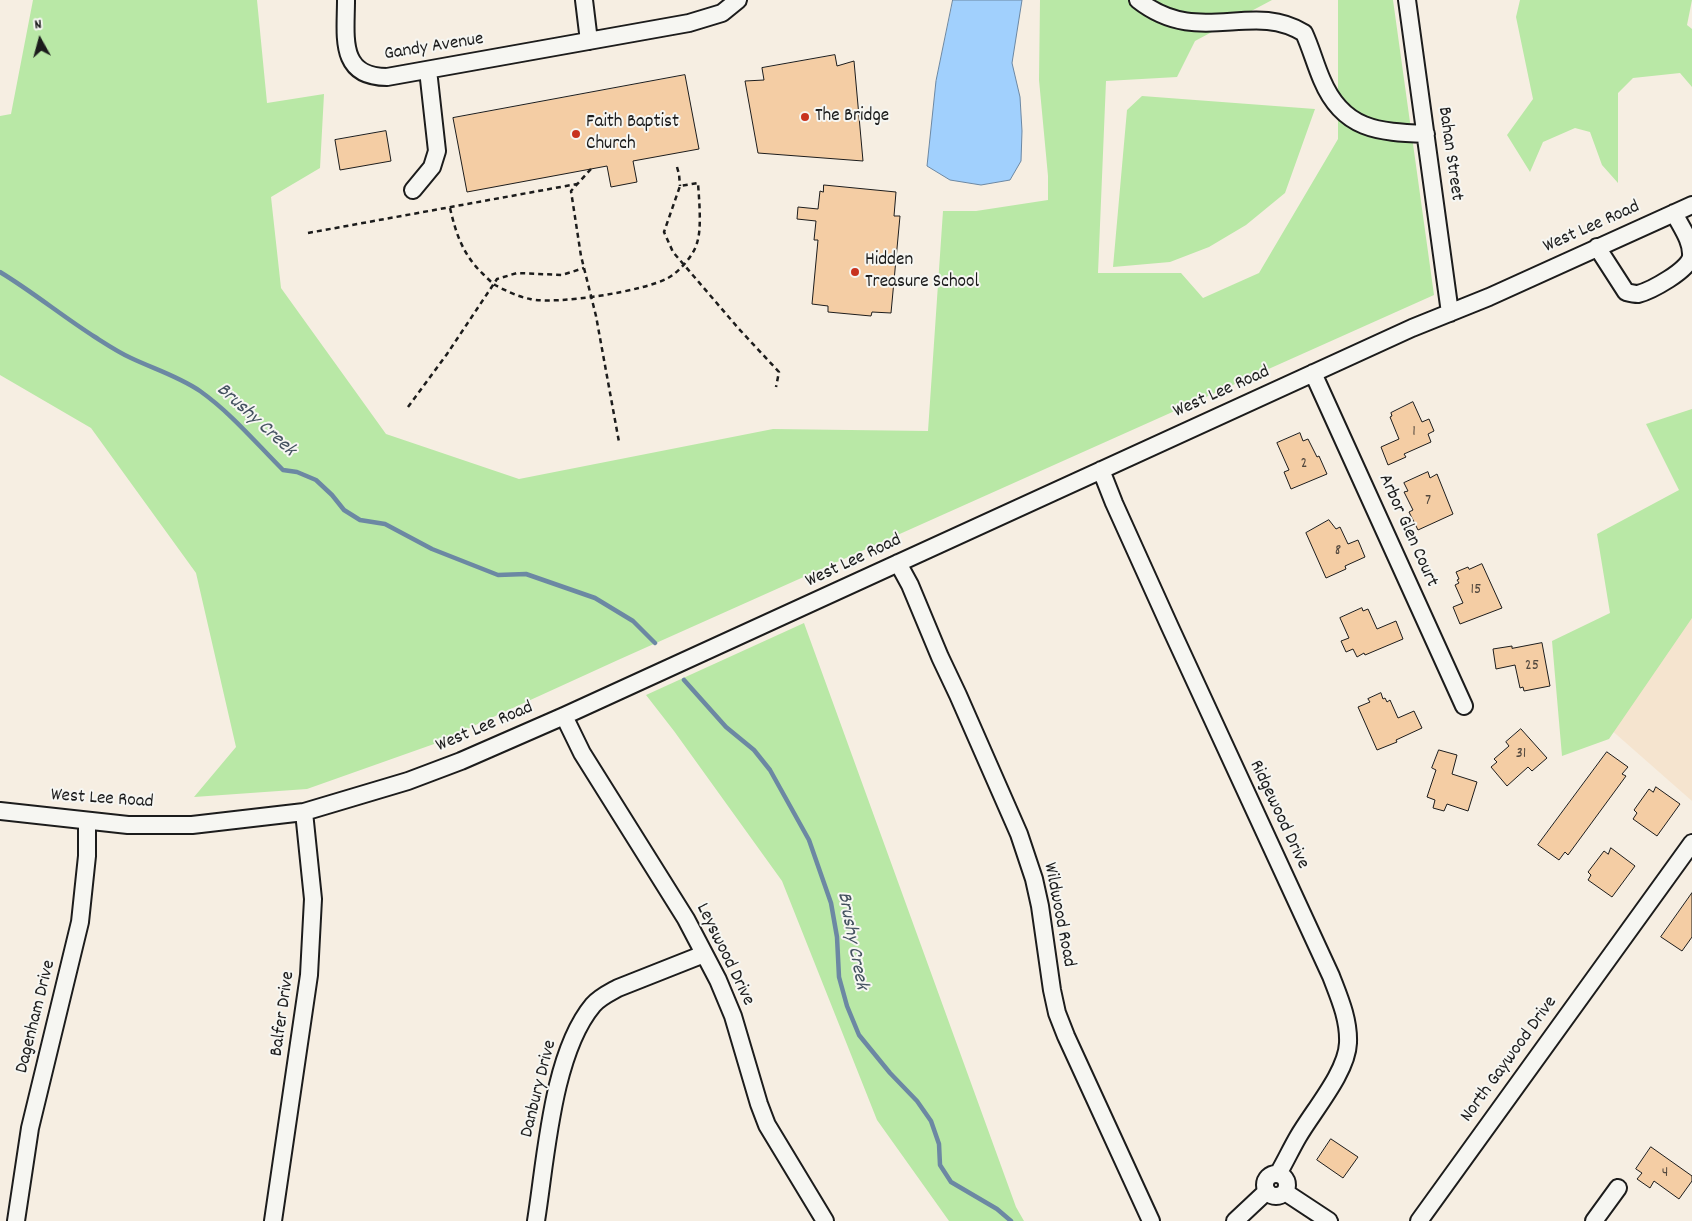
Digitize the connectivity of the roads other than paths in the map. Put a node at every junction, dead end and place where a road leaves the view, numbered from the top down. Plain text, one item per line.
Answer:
1 (346, 0) edge
2 (584, 0) edge
3 (738, 0) edge
4 (1138, 0) edge
5 (1407, 0) edge
6 (1222, 6) dead end
7 (1278, 8) dead end
8 (589, 40) junction
9 (428, 70) junction
10 (1426, 134) junction
11 (413, 190) dead end
12 (1692, 205) edge
13 (1674, 213) junction
14 (1597, 247) junction
15 (1450, 313) junction
16 (1313, 373) junction
17 (1101, 470) junction
18 (898, 563) junction
19 (1464, 706) dead end
20 (564, 716) junction
21 (0, 811) edge
22 (304, 812) junction
23 (87, 821) junction
24 (1692, 843) edge
25 (704, 954) junction
26 (1278, 1174) junction
27 (1618, 1188) dead end
28 (1267, 1191) junction
29 (1285, 1192) junction
30 (16, 1221) edge
31 (274, 1221) edge
32 (536, 1221) edge
33 (825, 1221) edge
34 (1151, 1221) edge
35 (1235, 1221) edge
36 (1329, 1221) edge
37 (1419, 1221) edge
38 (1594, 1221) edge

1 - 9 street, Gandy Avenue
2 - 8 street
3 - 8 street, Gandy Avenue
4 - 6 street
5 - 10 street, Bahan Street
7 - 10 street
8 - 9 street, Gandy Avenue
9 - 11 street
10 - 15 street, Bahan Street
12 - 13 street, West Lee Road
13 - 14 street, West Lee Road
13 - 14 street
14 - 15 street, West Lee Road
15 - 16 street, West Lee Road
16 - 17 street, West Lee Road
16 - 19 street, Arbor Glen Court
17 - 18 street, West Lee Road
17 - 26 street, Ridgewood Drive
18 - 20 street, West Lee Road
18 - 34 street, Wildwood Road
20 - 22 street, West Lee Road
20 - 25 street, Leyswood Drive
21 - 23 street, West Lee Road
22 - 23 street, West Lee Road
22 - 31 street, Balfer Drive
23 - 30 street, Dagenham Drive
24 - 37 street, North Gaywood Drive
25 - 32 street, Danbury Drive
25 - 33 street, Leyswood Drive
26 - 28 street
26 - 29 street
27 - 38 street
28 - 29 street
28 - 35 street
29 - 36 street

